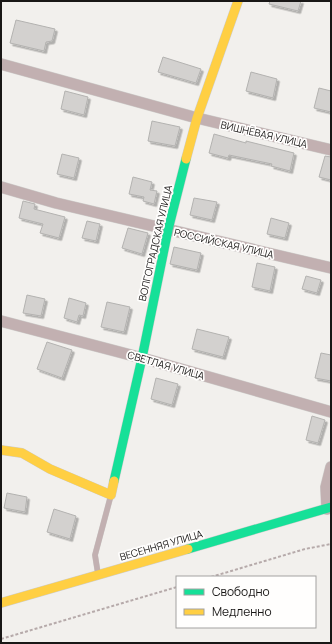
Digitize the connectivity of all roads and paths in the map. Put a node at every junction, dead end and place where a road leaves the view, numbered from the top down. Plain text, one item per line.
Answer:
1 (238, 1) edge
2 (1, 64) edge
3 (196, 118) junction
4 (331, 150) edge
5 (1, 187) edge
6 (168, 230) junction
7 (331, 268) edge
8 (1, 321) edge
9 (142, 358) junction
10 (331, 412) edge
11 (1, 450) edge
12 (331, 467) edge
13 (111, 495) junction
14 (329, 508) edge
15 (331, 544) edge
16 (98, 575) junction
17 (214, 576) edge
18 (176, 587) edge
19 (1, 603) edge
20 (1, 639) edge

1 - 3 street, ВОЛГОГРАДСКАЯ УЛИЦА
2 - 3 street, ВИШНЁВАЯ УЛИЦА
3 - 4 street, ВИШНЁВАЯ УЛИЦА
3 - 6 street, ВОЛГОГРАДСКАЯ УЛИЦА
5 - 6 street, РОССИЙСКАЯ УЛИЦА
6 - 7 street, РОССИЙСКАЯ УЛИЦА
6 - 9 street, ВОЛГОГРАДСКАЯ УЛИЦА
8 - 9 street, СВЕТЛАЯ УЛИЦА
9 - 10 street, СВЕТЛАЯ УЛИЦА
9 - 13 street, ВОЛГОГРАДСКАЯ УЛИЦА
11 - 13 street
12 - 14 street
13 - 16 lane
14 - 16 street, ВЕСЕННЯЯ УЛИЦА
15 - 17 path
16 - 19 street, ВЕСЕННЯЯ УЛИЦА
18 - 20 path

